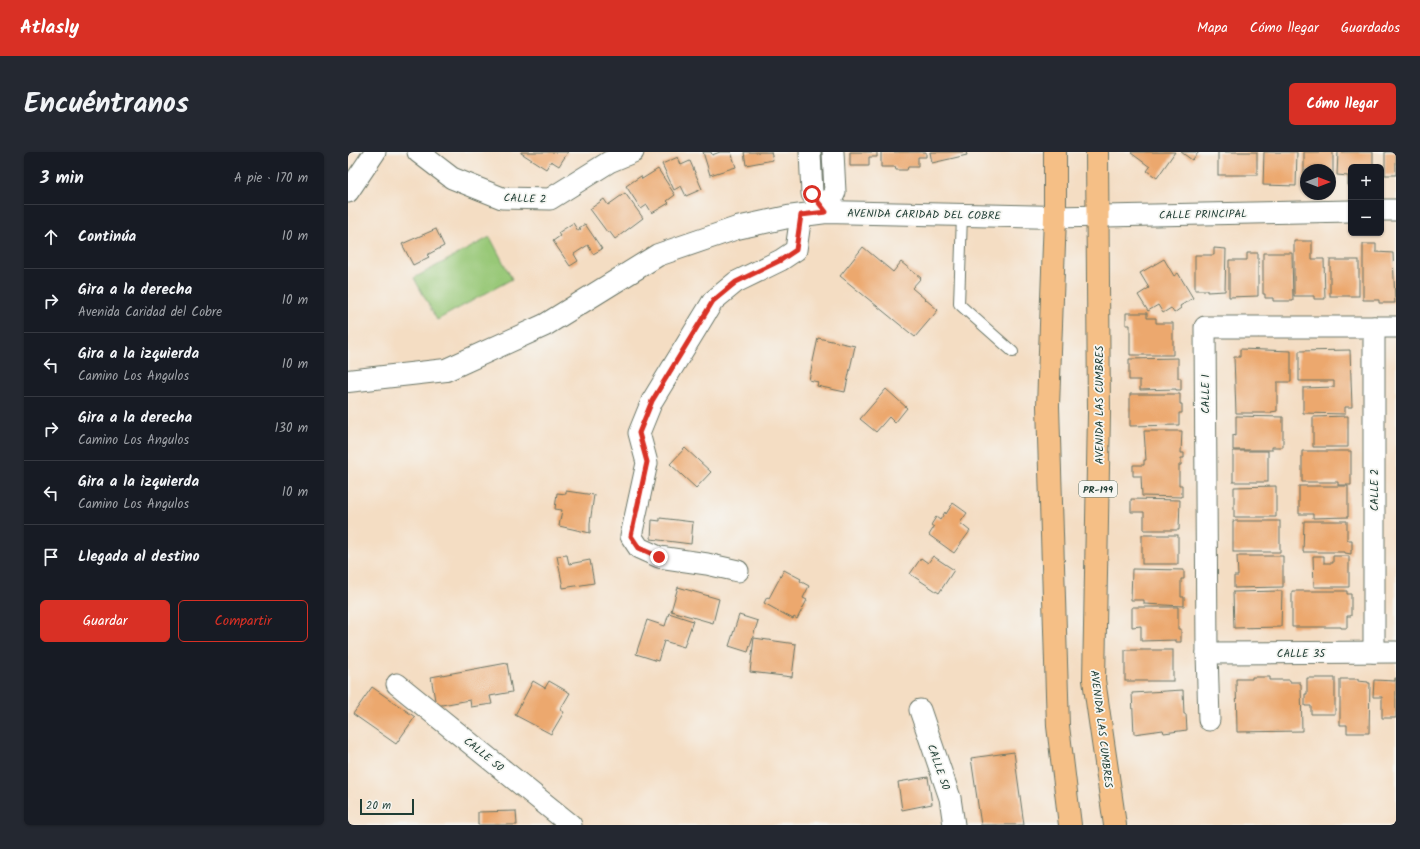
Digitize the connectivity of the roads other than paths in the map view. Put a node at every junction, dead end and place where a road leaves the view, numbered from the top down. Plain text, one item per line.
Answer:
1 (374, 152) edge
2 (418, 152) edge
3 (633, 152) edge
4 (810, 152) edge
5 (833, 152) edge
6 (1055, 152) edge
7 (1097, 152) edge
8 (609, 157) edge
9 (348, 192) edge
10 (1384, 210) edge
11 (1396, 210) edge
12 (1348, 211) edge
13 (826, 212) junction
14 (801, 215) junction
15 (962, 215) junction
16 (1055, 217) junction
17 (1098, 217) junction
18 (1374, 328) junction
19 (1396, 328) edge
20 (1013, 352) dead end
21 (348, 381) edge
22 (738, 571) dead end
23 (1374, 652) junction
24 (1396, 652) edge
25 (1207, 653) junction
26 (398, 684) dead end
27 (920, 710) dead end
28 (1208, 720) dead end
29 (571, 825) edge
30 (954, 825) edge
31 (1070, 825) edge
32 (1115, 825) edge

1 - 9 street
2 - 8 street, CALLE 2
3 - 8 street, CALLE 2
4 - 13 street
5 - 13 street
6 - 16 highway
7 - 17 highway, AVENIDA LAS CUMBRES / PR-199
10 - 11 street
12 - 17 street, CALLE PRINCIPAL
13 - 14 street, AVENIDA CARIDAD DEL COBRE
13 - 15 street, AVENIDA CARIDAD DEL COBRE
14 - 21 street, AVENIDA CARIDAD DEL COBRE
14 - 22 street
15 - 16 street, AVENIDA CARIDAD DEL COBRE
15 - 20 lane
16 - 17 street, CALLE PRINCIPAL
16 - 31 highway
17 - 32 highway, AVENIDA LAS CUMBRES / PR-199
18 - 19 street, CALLE 1
18 - 23 street, CALLE 2
18 - 25 street, CALLE 1
23 - 24 street, CALLE 35
23 - 25 street, CALLE 35
25 - 28 street
26 - 29 street, CALLE 50
27 - 30 street, CALLE 50

